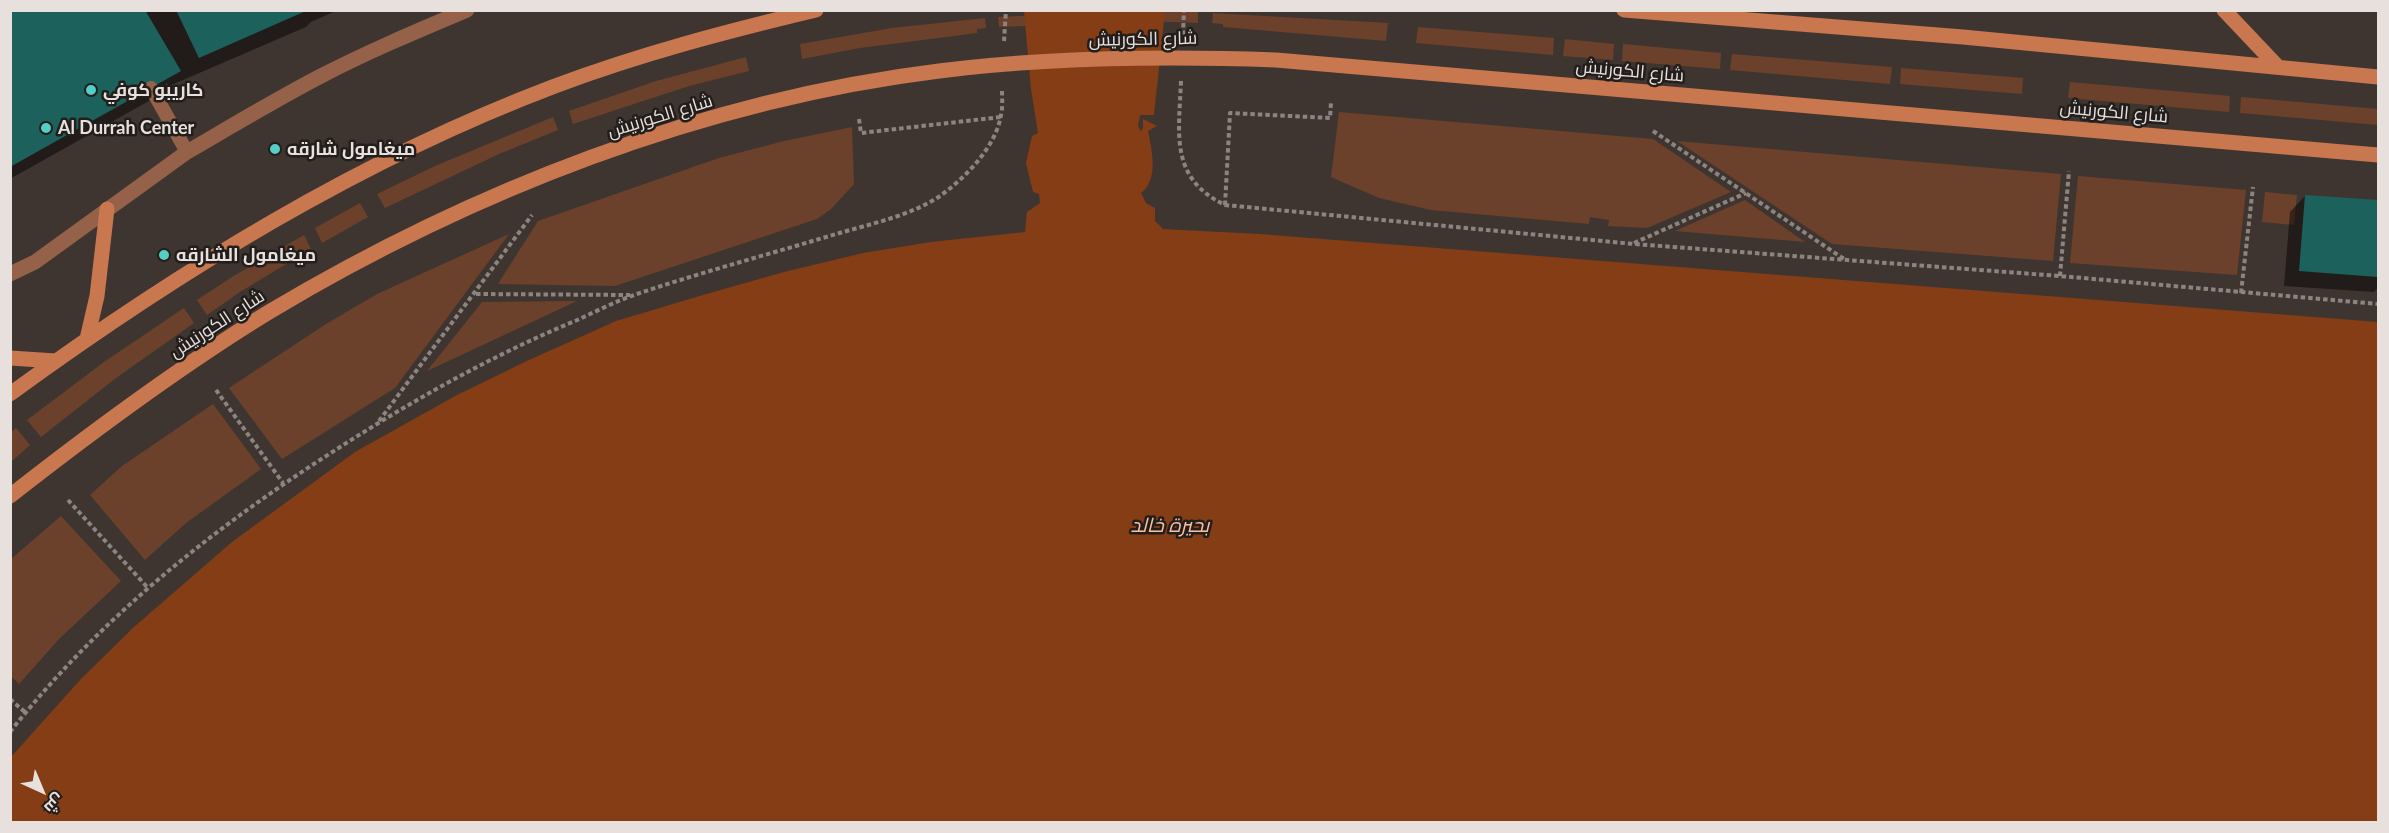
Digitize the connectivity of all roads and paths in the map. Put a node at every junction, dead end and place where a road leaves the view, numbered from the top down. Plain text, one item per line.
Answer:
1 (467, 10) edge
2 (816, 10) edge
3 (1006, 10) edge
4 (1184, 10) edge
5 (1624, 10) edge
6 (2224, 10) edge
7 (1183, 44) dead end
8 (1004, 46) dead end
9 (2278, 67) junction
10 (2379, 77) edge
11 (1181, 78) dead end
12 (1003, 81) dead end
13 (151, 88) dead end
14 (1331, 102) dead end
15 (1001, 117) junction
16 (859, 119) dead end
17 (1653, 131) dead end
18 (187, 152) junction
19 (2379, 155) edge
20 (2069, 171) dead end
21 (2253, 187) dead end
22 (1746, 192) junction
23 (1225, 205) junction
24 (107, 209) junction
25 (532, 215) dead end
26 (1634, 244) junction
27 (1845, 259) junction
28 (10, 274) edge
29 (2060, 276) junction
30 (2241, 293) junction
31 (475, 294) junction
32 (634, 295) junction
33 (2379, 304) edge
34 (87, 339) junction
35 (10, 358) edge
36 (56, 361) junction
37 (216, 390) dead end
38 (10, 394) edge
39 (377, 424) junction
40 (283, 483) junction
41 (10, 496) edge
42 (68, 500) dead end
43 (148, 588) junction
44 (10, 699) edge
45 (26, 713) junction
46 (10, 732) edge

1 - 18 street
2 - 34 main road
3 - 8 path
4 - 7 path
5 - 9 main road
6 - 9 main road
9 - 10 main road
11 - 23 path
12 - 15 path
13 - 18 lane
14 - 23 path
15 - 16 path
15 - 32 path
17 - 22 path
18 - 24 street
19 - 41 main road, شارع الكورنيش
20 - 29 path
21 - 30 path
22 - 26 path
22 - 27 path
23 - 26 path
24 - 28 street
24 - 34 main road
25 - 31 path
26 - 27 path
27 - 29 path
29 - 30 path
30 - 33 path
31 - 32 path
31 - 39 path
32 - 39 path
34 - 36 main road
35 - 36 main road
36 - 38 main road
37 - 40 path
39 - 40 path
40 - 43 path
42 - 43 path
43 - 45 path
44 - 45 path
45 - 46 path

